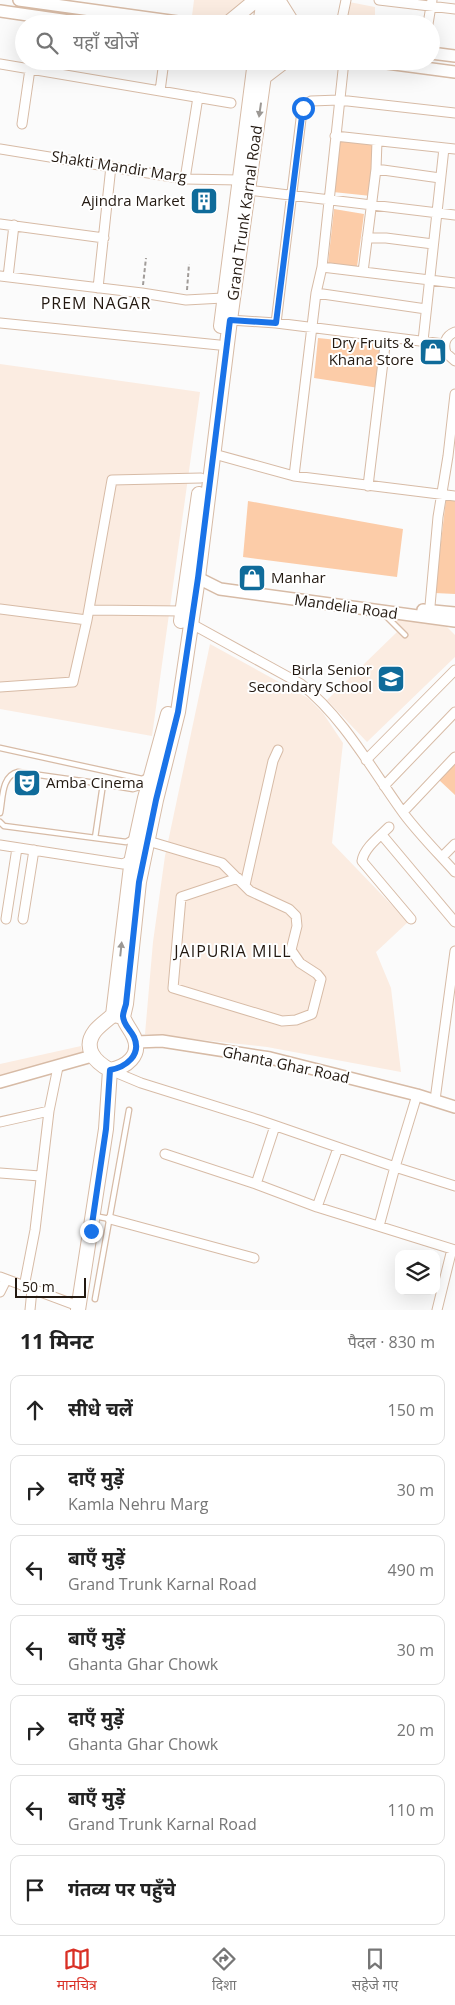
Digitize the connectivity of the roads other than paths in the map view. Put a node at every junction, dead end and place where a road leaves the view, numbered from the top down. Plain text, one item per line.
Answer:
1 (20, 0) edge
2 (256, 0) edge
3 (264, 0) edge
4 (276, 0) edge
5 (346, 0) edge
6 (379, 0) edge
7 (431, 3) edge
8 (455, 9) edge
9 (0, 11) edge
10 (28, 15) edge
11 (128, 15) edge
12 (238, 15) edge
13 (262, 15) edge
14 (274, 15) edge
15 (287, 15) edge
16 (343, 15) edge
17 (440, 54) edge
18 (455, 56) edge
19 (0, 64) edge
20 (15, 66) edge
21 (30, 70) edge
22 (36, 70) edge
23 (163, 70) edge
24 (343, 70) edge
25 (440, 70) edge
26 (258, 71) edge
27 (455, 72) edge
28 (160, 91) junction
29 (198, 97) junction
30 (339, 100) junction
31 (231, 103) dead end
32 (455, 113) edge
33 (22, 124) dead end
34 (335, 136) junction
35 (377, 140) junction
36 (444, 148) junction
37 (0, 149) edge
38 (455, 149) edge
39 (111, 166) junction
40 (376, 169) junction
41 (440, 178) junction
42 (185, 179) junction
43 (244, 185) junction
44 (291, 195) junction
45 (329, 200) junction
46 (372, 205) junction
47 (436, 212) junction
48 (455, 215) edge
49 (0, 224) edge
50 (14, 225) junction
51 (104, 238) junction
52 (367, 238) junction
53 (433, 244) junction
54 (322, 267) junction
55 (364, 272) junction
56 (4, 276) edge
57 (430, 280) junction
58 (455, 283) edge
59 (98, 288) junction
60 (316, 293) junction
61 (223, 298) junction
62 (426, 309) junction
63 (230, 320) junction
64 (0, 322) edge
65 (276, 323) junction
66 (313, 328) junction
67 (455, 332) edge
68 (386, 337) junction
69 (423, 341) junction
70 (444, 344) junction
71 (219, 345) junction
72 (455, 361) edge
73 (455, 394) edge
74 (214, 454) junction
75 (451, 456) edge
76 (294, 476) junction
77 (201, 478) junction
78 (368, 486) junction
79 (442, 494) junction
80 (455, 496) edge
81 (193, 578) junction
82 (0, 610) edge
83 (89, 610) junction
84 (382, 612) junction
85 (429, 614) junction
86 (187, 617) junction
87 (87, 620) junction
88 (454, 620) edge
89 (405, 635) dead end
90 (454, 674) edge
91 (0, 687) edge
92 (455, 712) edge
93 (0, 748) edge
94 (278, 750) dead end
95 (455, 757) edge
96 (366, 760) junction
97 (150, 779) junction
98 (104, 784) junction
99 (384, 786) junction
100 (403, 812) junction
101 (0, 814) edge
102 (0, 822) edge
103 (389, 827) dead end
104 (382, 835) junction
105 (95, 838) junction
106 (142, 839) junction
107 (455, 844) edge
108 (0, 845) edge
109 (18, 848) junction
110 (34, 850) junction
111 (442, 857) junction
112 (138, 859) junction
113 (455, 872) edge
114 (242, 882) junction
115 (6, 919) dead end
116 (23, 919) dead end
117 (411, 919) dead end
118 (455, 922) edge
119 (455, 951) edge
120 (118, 1016) junction
121 (136, 1042) junction
122 (92, 1056) junction
123 (58, 1067) junction
124 (110, 1070) junction
125 (0, 1082) edge
126 (417, 1095) junction
127 (435, 1100) junction
128 (455, 1107) edge
129 (129, 1110) dead end
130 (49, 1111) junction
131 (0, 1122) edge
132 (275, 1126) junction
133 (338, 1148) junction
134 (165, 1154) dead end
135 (395, 1167) junction
136 (0, 1173) edge
137 (40, 1176) junction
138 (256, 1184) junction
139 (455, 1186) edge
140 (317, 1207) junction
141 (93, 1216) junction
142 (110, 1219) junction
143 (379, 1226) junction
144 (454, 1250) edge
145 (254, 1258) dead end
146 (3, 1278) edge
147 (28, 1289) junction
148 (0, 1292) edge
149 (95, 1299) dead end
150 (78, 1308) edge
151 (30, 1310) edge
152 (437, 1310) edge

1 - 11 street
2 - 12 main road
3 - 13 main road
4 - 14 main road
4 - 15 main road
5 - 16 street
6 - 7 street
7 - 8 street
9 - 10 street
17 - 18 street
19 - 20 street
21 - 33 street
22 - 28 street
23 - 28 street
24 - 30 street
25 - 27 street
26 - 43 main road, Grand Trunk Karnal Road
28 - 29 street
29 - 31 street
29 - 42 street
30 - 32 street
30 - 34 street
30 - 44 street
34 - 35 street
34 - 45 street
35 - 36 street
35 - 40 street
36 - 38 street
36 - 41 street
37 - 39 street, Shakti Mandir Marg
39 - 42 street, Shakti Mandir Marg
39 - 51 street
40 - 41 street
40 - 46 street
41 - 47 street
42 - 43 street, Shakti Mandir Marg
43 - 44 street, Shakti Mandir Marg
43 - 61 main road, Grand Trunk Karnal Road
43 - 63 main road, Grand Trunk Karnal Road
44 - 45 street, Shakti Mandir Marg
44 - 65 street
45 - 46 street, Shakti Mandir Marg
45 - 54 street
46 - 47 street, Shakti Mandir Marg
46 - 52 street
47 - 48 street, Shakti Mandir Marg
47 - 53 street
49 - 50 street
50 - 51 street
50 - 56 street
51 - 59 street
52 - 53 street
52 - 55 street
53 - 57 street
54 - 55 street
54 - 60 street
55 - 57 street
56 - 59 street
57 - 58 street
57 - 62 street
59 - 61 street
60 - 62 street
60 - 66 street
61 - 71 main road, Grand Trunk Karnal Road
62 - 69 street
63 - 65 street
63 - 74 main road, Grand Trunk Karnal Road
64 - 71 street
65 - 66 street
66 - 68 street
66 - 76 street
67 - 70 street
68 - 69 street
68 - 78 street
69 - 70 street
70 - 72 street
71 - 77 main road, Grand Trunk Karnal Road
73 - 75 street
74 - 76 street
74 - 81 main road, Grand Trunk Karnal Road
75 - 79 street
76 - 78 street
77 - 81 main road, Grand Trunk Karnal Road
77 - 83 street
78 - 79 street
79 - 80 street
79 - 85 street
81 - 84 street, Mandelia Road
81 - 85 street, Mandelia Road
81 - 86 main road, Grand Trunk Karnal Road
82 - 87 street
83 - 86 street
83 - 87 street
84 - 85 street, Mandelia Road
84 - 89 lane
85 - 88 street, Mandelia Road
86 - 96 street
86 - 97 main road, Grand Trunk Karnal Road
86 - 106 main road, Grand Trunk Karnal Road
87 - 91 street
90 - 96 street
92 - 99 street
93 - 97 lane
94 - 114 street
95 - 100 street
96 - 99 street
97 - 98 lane
97 - 106 main road, Grand Trunk Karnal Road
98 - 101 lane
98 - 105 lane
99 - 100 street
100 - 111 street
102 - 105 lane
103 - 104 street
104 - 117 street
104 - 118 street
105 - 106 lane
106 - 112 main road, Grand Trunk Karnal Road
106 - 114 street
107 - 111 street
108 - 109 street
109 - 110 street
109 - 115 street
110 - 112 street
110 - 116 street
111 - 113 street
112 - 120 main road, Grand Trunk Karnal Road
114 - 114 street
119 - 127 street
120 - 121 main road
120 - 122 main road
121 - 124 main road
121 - 126 street, Ghanta Ghar Road
122 - 123 street
122 - 124 main road
123 - 125 street
123 - 130 street
124 - 132 street
124 - 141 main road
126 - 127 street, Ghanta Ghar Road
126 - 135 street
127 - 128 street, Ghanta Ghar Road
129 - 142 lane
130 - 131 street
130 - 137 street
132 - 133 street
132 - 138 street
133 - 135 street
133 - 140 street
134 - 138 street
135 - 139 street
135 - 143 street
136 - 137 street
137 - 147 street
138 - 140 street
140 - 143 street
141 - 142 lane
141 - 150 main road
142 - 145 street
142 - 149 lane
143 - 144 street
144 - 152 street
146 - 147 street
146 - 148 street
147 - 150 street
147 - 151 street

